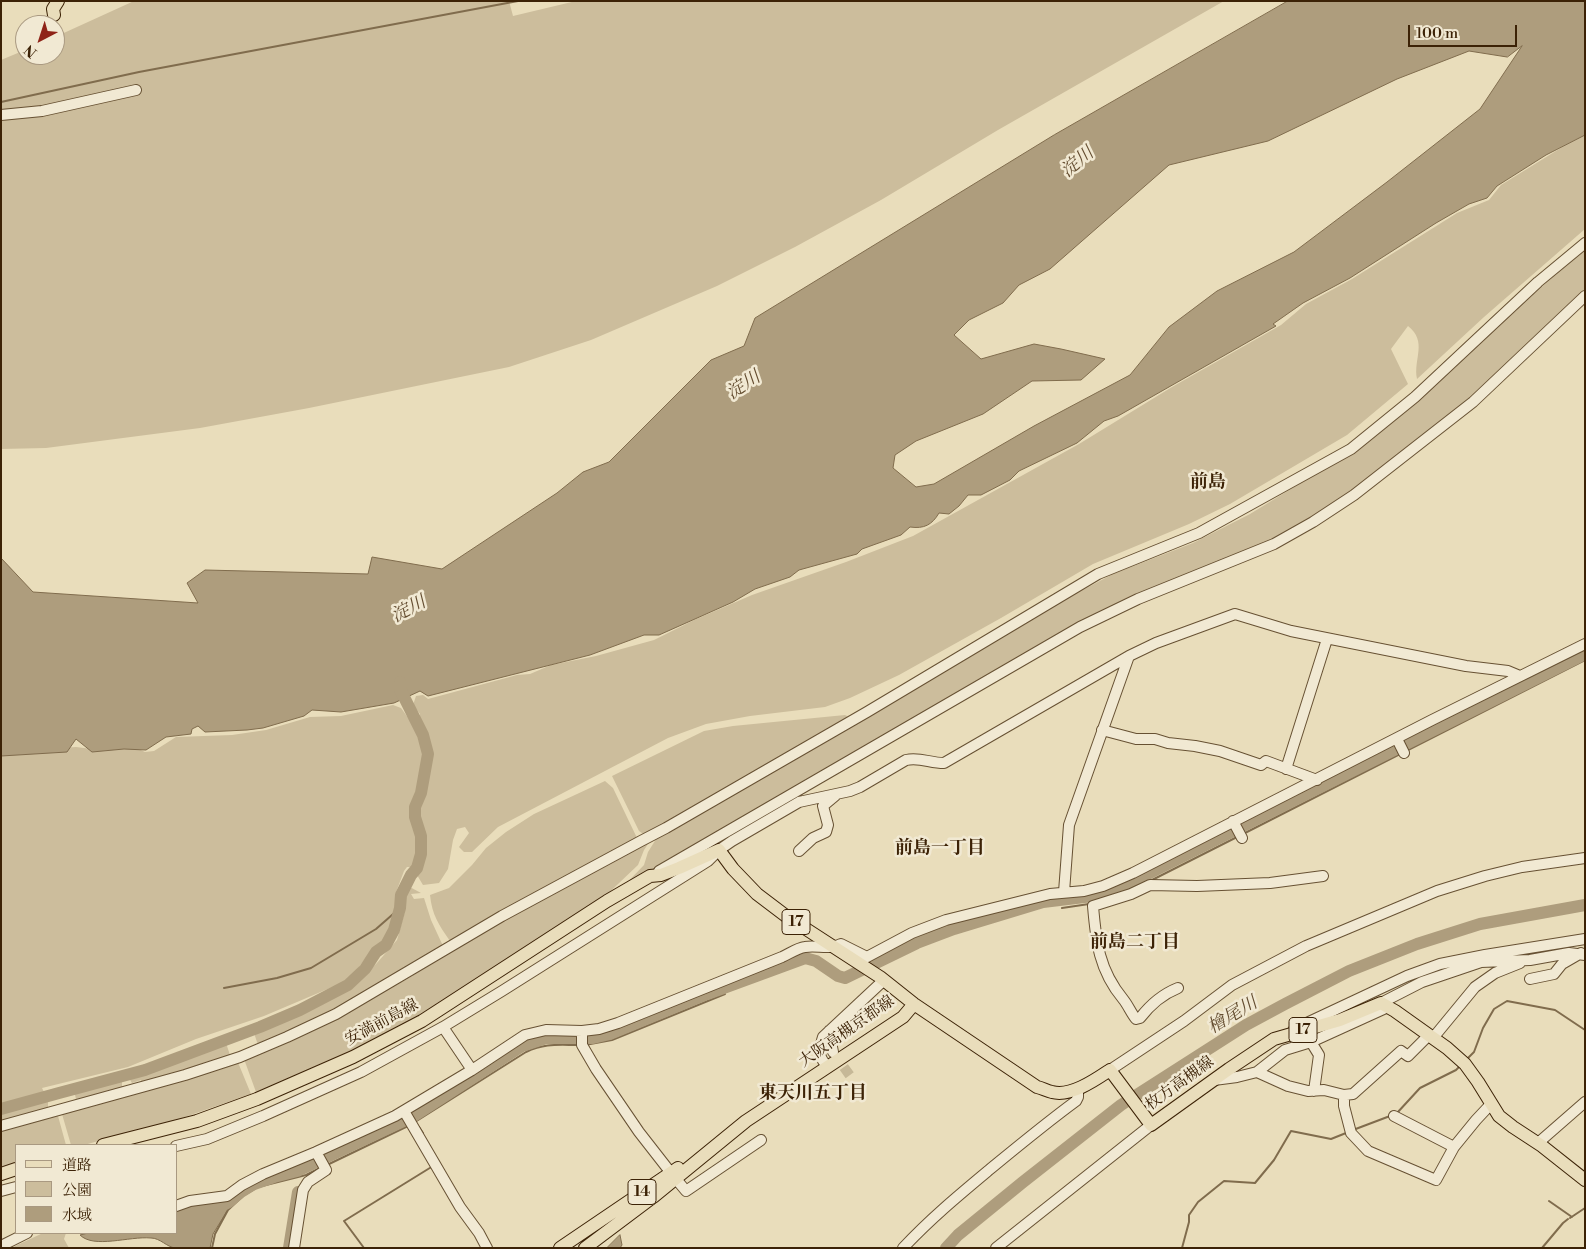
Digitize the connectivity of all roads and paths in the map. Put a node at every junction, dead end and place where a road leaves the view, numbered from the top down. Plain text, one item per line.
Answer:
1 (58, 1) edge
2 (54, 15) dead end
3 (136, 90) dead end
4 (1, 116) edge
5 (1585, 243) edge
6 (1585, 296) edge
7 (1327, 638) junction
8 (1585, 644) edge
9 (1129, 656) junction
10 (1520, 676) junction
11 (1102, 730) junction
12 (1397, 740) junction
13 (1404, 753) dead end
14 (1286, 769) junction
15 (824, 776) junction
16 (1317, 780) junction
17 (838, 794) junction
18 (800, 802) junction
19 (1233, 821) junction
20 (1242, 838) dead end
21 (719, 850) junction
22 (799, 851) dead end
23 (1585, 858) edge
24 (650, 876) junction
25 (1324, 876) dead end
26 (1103, 886) junction
27 (1064, 892) junction
28 (1108, 901) junction
29 (1585, 939) edge
30 (835, 947) junction
31 (1583, 954) edge
32 (872, 956) junction
33 (1530, 960) junction
34 (882, 978) junction
35 (1530, 979) dead end
36 (1178, 988) dead end
37 (914, 1004) junction
38 (1385, 1005) junction
39 (443, 1027) junction
40 (582, 1031) junction
41 (829, 1031) junction
42 (1431, 1036) junction
43 (1274, 1040) junction
44 (1311, 1042) junction
45 (834, 1052) tunnel mouth
46 (827, 1066) junction
47 (472, 1070) junction
48 (1257, 1072) junction
49 (1114, 1076) junction
50 (1214, 1080) junction
51 (1078, 1089) junction
52 (1314, 1091) junction
53 (1344, 1094) junction
54 (1585, 1102) edge
55 (1491, 1104) junction
56 (404, 1111) junction
57 (1394, 1116) dead end
58 (1147, 1120) junction
59 (1, 1126) edge
60 (761, 1140) dead end
61 (1538, 1143) junction
62 (107, 1144) edge
63 (178, 1145) edge
64 (1454, 1148) junction
65 (317, 1154) junction
66 (673, 1176) junction
67 (1585, 1180) edge
68 (15, 1188) edge
69 (1, 1191) edge
70 (178, 1205) edge
71 (25, 1234) edge
72 (1, 1246) edge
73 (294, 1248) edge
74 (487, 1248) edge
75 (560, 1248) edge
76 (585, 1248) edge
77 (903, 1248) edge
78 (996, 1248) edge

1 - 2 main road
3 - 4 street
5 - 59 street
6 - 15 street
7 - 9 street
7 - 10 street
7 - 14 street
8 - 10 street
9 - 11 street
9 - 17 street
10 - 12 street
11 - 14 street
11 - 27 street
12 - 13 street
12 - 16 street
14 - 16 street
15 - 18 street
15 - 24 street
16 - 19 street
17 - 18 street
17 - 22 street
18 - 21 street
19 - 20 street
19 - 26 street
21 - 24 main road
21 - 30 main road, 17
21 - 39 street
23 - 49 street
24 - 62 main road, 安満前島線
25 - 28 street
26 - 27 street
26 - 28 street
27 - 32 street
28 - 36 street
29 - 43 street
30 - 32 street
30 - 34 main road, 17
30 - 40 street
31 - 33 street
31 - 35 street
32 - 34 street
33 - 38 street
33 - 42 street
34 - 37 main road, 17
34 - 41 street
37 - 46 main road, 大阪高槻京都線 / 14
37 - 51 main road, 17
38 - 42 main road
38 - 43 main road, 枚方高槻線 / 17
38 - 44 street
39 - 47 street
39 - 63 street
40 - 47 street
40 - 66 street
41 - 45 street
41 - 46 street
42 - 53 street
42 - 55 main road
43 - 50 main road, 枚方高槻線 / 17
44 - 48 street
44 - 52 street
46 - 66 main road, 大阪高槻京都線 / 14
47 - 56 street
48 - 50 street
48 - 52 street
49 - 51 main road, 17
49 - 58 main road, 枚方高槻線
50 - 58 main road, 枚方高槻線 / 17
51 - 77 street
52 - 53 street
53 - 64 street
54 - 61 street
55 - 61 main road
55 - 64 street
56 - 65 street
56 - 74 street
57 - 64 street
58 - 78 street
60 - 66 street
61 - 67 main road
65 - 70 street
65 - 73 street
66 - 75 main road, 大阪高槻京都線 / 14
66 - 76 main road, 大阪高槻京都線 / 14
68 - 69 street
71 - 72 street

